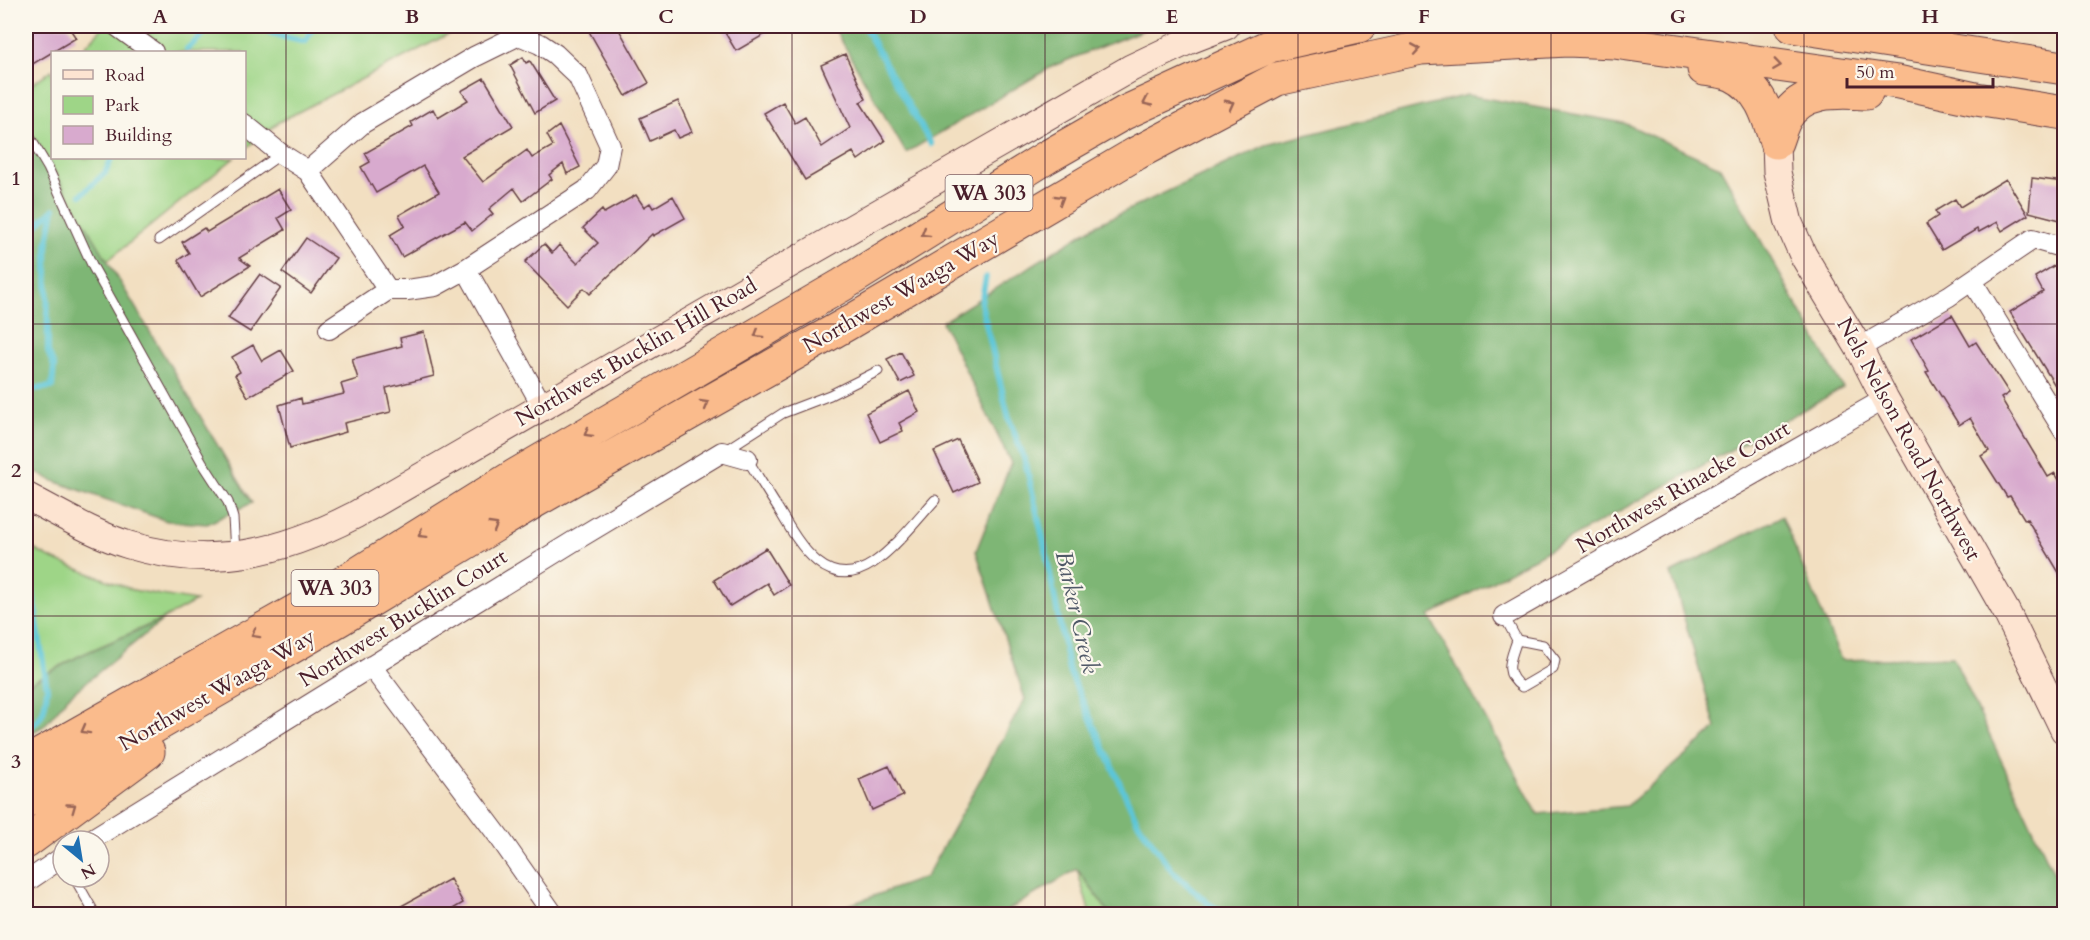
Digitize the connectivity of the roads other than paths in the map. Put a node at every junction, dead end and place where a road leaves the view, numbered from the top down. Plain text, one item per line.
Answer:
1 (117, 26) edge
2 (530, 26) edge
3 (1226, 26) edge
4 (1359, 26) edge
5 (1792, 26) edge
6 (1614, 42) junction
7 (540, 44) junction
8 (152, 51) edge
9 (2064, 68) edge
10 (1976, 99) junction
11 (2064, 113) edge
12 (246, 126) edge
13 (26, 131) edge
14 (1776, 142) junction
15 (281, 154) junction
16 (308, 171) junction
17 (159, 240) dead end
18 (2064, 248) edge
19 (466, 269) junction
20 (1972, 281) junction
21 (388, 290) junction
22 (329, 329) dead end
23 (1859, 348) junction
24 (878, 371) dead end
25 (1885, 399) junction
26 (543, 407) junction
27 (2064, 431) edge
28 (722, 452) junction
29 (747, 459) joint
30 (26, 496) edge
31 (935, 500) dead end
32 (235, 555) junction
33 (1504, 616) joint
34 (318, 631) junction
35 (1517, 640) junction
36 (371, 666) junction
37 (2064, 730) edge
38 (26, 763) edge
39 (26, 801) edge
40 (107, 829) edge
41 (26, 842) edge
42 (51, 865) edge
43 (26, 882) edge
44 (81, 889) edge
45 (95, 915) edge
46 (553, 915) edge

1 - 8 street
2 - 7 lane
3 - 26 main road, Northwest Bucklin Hill Road
4 -> 38 highway, Northwest Waaga Way / WA 303
5 - 9 highway
6 -> 10 highway, Northwest Waaga Way / WA 303
6 - 14 highway
34 -> 6 highway, Northwest Waaga Way / WA 303
7 - 16 street
7 - 19 street
10 - 11 highway, Northwest Waaga Way / WA 303
10 - 14 highway
12 - 15 street
13 - 32 lane
14 - 23 main road, Nels Nelson Road Northwest
15 - 16 street
15 - 17 lane
16 - 21 street
18 - 20 street
19 - 21 street
19 - 26 street
20 - 23 street
20 - 27 street
21 - 22 street
23 - 25 main road, Nels Nelson Road Northwest
24 - 28 lane
25 - 33 street, Northwest Rinacke Court
25 - 37 main road, Nels Nelson Road Northwest
26 - 32 main road, Northwest Bucklin Hill Road
28 - 29 street
28 - 36 street, Northwest Bucklin Court
29 - 31 lane
30 - 32 main road, Northwest Bucklin Hill Road
33 - 35 lane
34 - 39 highway, Northwest Waaga Way / WA 303
41 -> 34 highway
35 - 35 lane
36 - 40 street, Northwest Bucklin Court
36 - 46 street
42 - 43 street
44 - 45 lane

